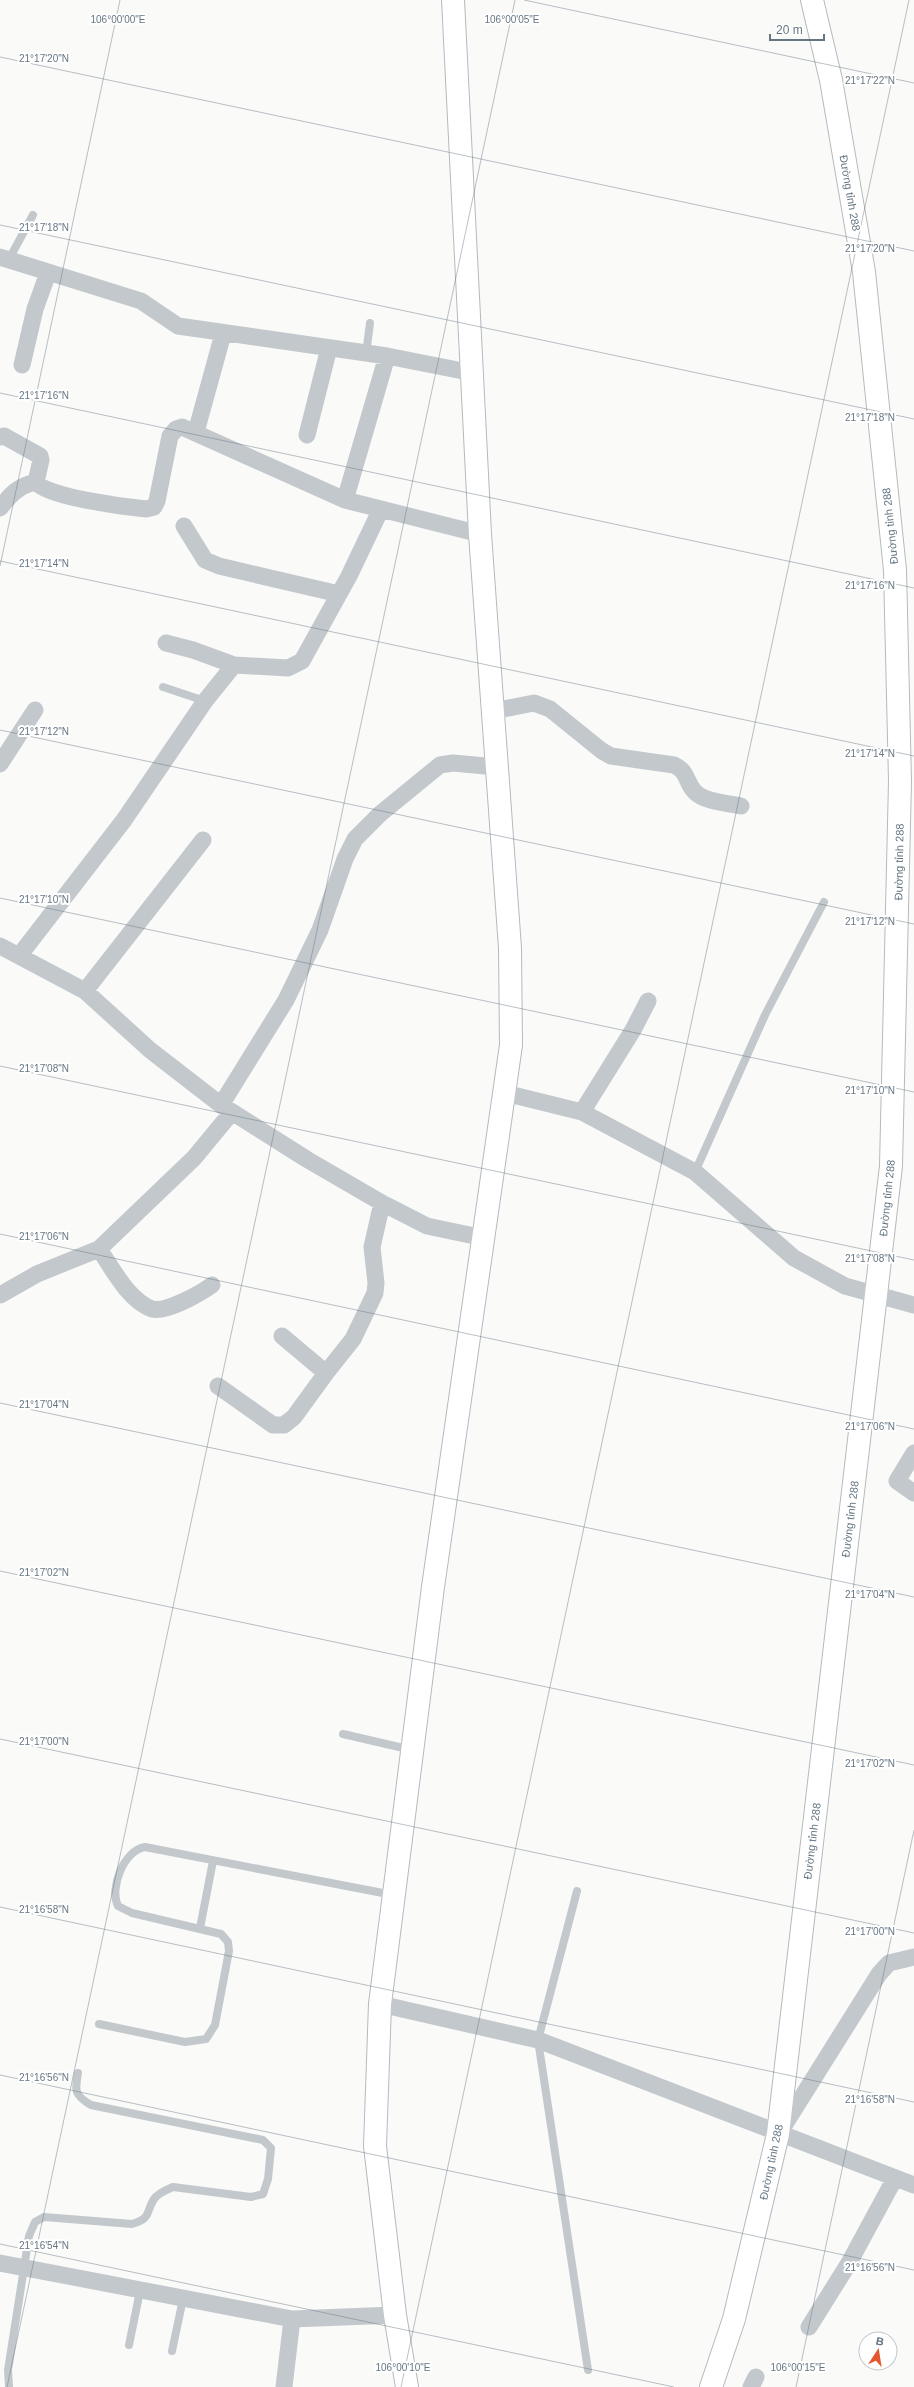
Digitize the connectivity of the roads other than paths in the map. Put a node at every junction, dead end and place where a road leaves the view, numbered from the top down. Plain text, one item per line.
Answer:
1 (453, 0) edge
2 (812, 0) edge
3 (33, 214) dead end
4 (4, 259) edge
5 (48, 273) junction
6 (370, 323) dead end
7 (223, 334) junction
8 (329, 348) junction
9 (366, 354) junction
10 (387, 356) junction
11 (22, 365) dead end
12 (473, 372) junction
13 (196, 432) junction
14 (0, 436) edge
15 (307, 436) dead end
16 (36, 482) junction
17 (345, 500) junction
18 (0, 508) edge
19 (380, 511) junction
20 (184, 526) dead end
21 (480, 534) junction
22 (339, 594) junction
23 (166, 643) dead end
24 (234, 666) junction
25 (163, 687) dead end
26 (205, 701) junction
27 (35, 710) dead end
28 (493, 711) junction
29 (0, 764) edge
30 (496, 767) junction
31 (741, 806) dead end
32 (203, 840) dead end
33 (824, 902) dead end
34 (0, 946) edge
35 (19, 956) junction
36 (85, 992) junction
37 (648, 1001) dead end
38 (505, 1093) junction
39 (226, 1108) junction
40 (582, 1112) junction
41 (694, 1172) junction
42 (382, 1203) junction
43 (484, 1238) junction
44 (99, 1249) junction
45 (212, 1285) dead end
46 (0, 1295) edge
47 (876, 1296) junction
48 (914, 1305) edge
49 (282, 1336) dead end
50 (326, 1373) junction
51 (218, 1386) dead end
52 (914, 1453) edge
53 (914, 1493) edge
54 (343, 1734) dead end
55 (413, 1750) junction
56 (213, 1861) junction
57 (577, 1891) dead end
58 (393, 1895) junction
59 (200, 1928) junction
60 (914, 1956) edge
61 (380, 2004) junction
62 (99, 2024) dead end
63 (538, 2040) junction
64 (78, 2073) dead end
65 (778, 2134) junction
66 (895, 2178) junction
67 (914, 2185) edge
68 (0, 2263) edge
69 (25, 2268) junction
70 (140, 2291) junction
71 (183, 2298) junction
72 (395, 2315) junction
73 (292, 2319) junction
74 (809, 2327) dead end
75 (129, 2345) dead end
76 (172, 2351) dead end
77 (588, 2370) dead end
78 (10, 2387) edge
79 (284, 2387) edge
80 (407, 2387) edge
81 (711, 2387) edge

1 - 12 street
2 - 47 street, Đường tỉnh 288
3 - 4 lane
4 - 5 street
5 - 7 street
5 - 11 street
6 - 9 lane
7 - 8 street
7 - 13 street
8 - 9 street
8 - 15 street
9 - 10 street
10 - 12 street
10 - 17 street
12 - 21 street
13 - 16 street
13 - 17 street
14 - 16 street
16 - 18 street
17 - 19 street
19 - 21 street
19 - 22 street
20 - 22 street
21 - 28 street
22 - 24 street
23 - 24 street
24 - 26 street
25 - 26 lane
26 - 35 street
27 - 29 street
28 - 30 street
28 - 31 street
30 - 38 street
30 - 39 street
32 - 36 street
33 - 41 lane
34 - 35 street
35 - 36 street
36 - 39 street
37 - 40 street
38 - 40 street
38 - 43 street
39 - 42 street
39 - 44 street
40 - 41 street
41 - 47 street
42 - 43 street
42 - 50 street
43 - 55 street
44 - 45 street
44 - 46 street
47 - 48 street
47 - 65 street, Đường tỉnh 288
49 - 50 street
50 - 51 street
52 - 53 street
54 - 55 lane
55 - 58 street
56 - 58 lane
56 - 59 lane
56 - 59 lane
57 - 63 lane
58 - 61 street
59 - 62 lane
60 - 65 street
61 - 63 street
61 - 72 street
63 - 65 street
63 - 77 lane
64 - 69 lane
65 - 66 street
65 - 81 street, Đường tỉnh 288
66 - 67 street
66 - 74 street
68 - 69 street
69 - 70 street
69 - 78 lane
70 - 71 street
70 - 75 lane
71 - 73 street
71 - 76 lane
72 - 73 street
72 - 80 street
73 - 79 street

